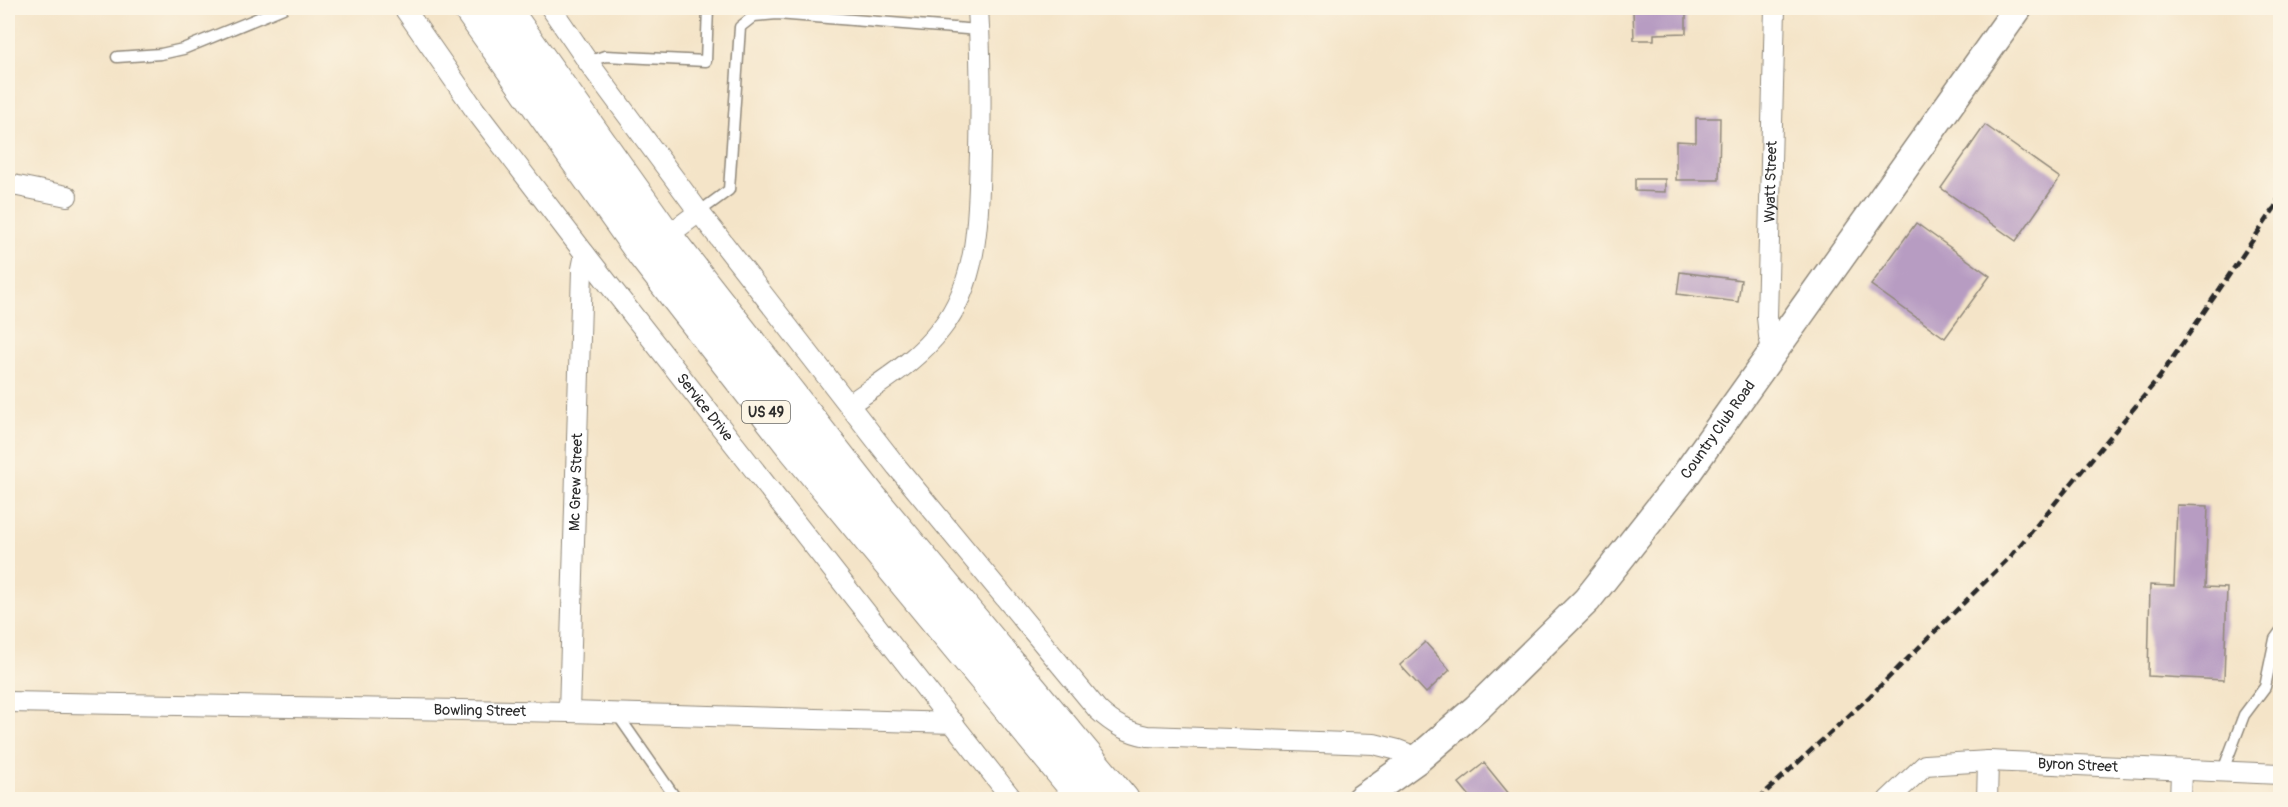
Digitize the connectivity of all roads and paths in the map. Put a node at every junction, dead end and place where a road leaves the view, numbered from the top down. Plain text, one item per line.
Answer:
1 (283, 8) edge
2 (404, 8) edge
3 (469, 8) edge
4 (504, 8) edge
5 (551, 8) edge
6 (708, 8) edge
7 (978, 8) edge
8 (1775, 8) edge
9 (2018, 8) edge
10 (979, 30) junction
11 (117, 57) dead end
12 (588, 62) junction
13 (8, 184) edge
14 (67, 196) dead end
15 (699, 212) junction
16 (654, 245) junction
17 (585, 254) junction
18 (1773, 353) junction
19 (850, 404) junction
20 (2280, 632) edge
21 (8, 702) edge
22 (569, 712) junction
23 (617, 714) junction
24 (954, 723) junction
25 (1419, 758) junction
26 (1988, 761) junction
27 (2181, 771) junction
28 (2222, 773) junction
29 (2280, 774) edge
30 (677, 800) edge
31 (1013, 800) edge
32 (1085, 800) edge
33 (1123, 800) edge
34 (1359, 800) edge
35 (1888, 800) edge
36 (1987, 800) edge
37 (2180, 800) edge

1 - 11 lane
2 - 17 street, Service Drive
3 - 16 main road, US 49
4 - 16 main road, US 49
5 - 12 street
6 - 12 lane
7 - 10 street
8 - 18 street, Wyatt Street
9 - 18 street, Country Club Road
10 - 15 lane
10 - 19 street
12 - 15 street
13 - 14 street
15 - 16 street
15 - 19 street
16 - 32 main road, US 49
16 - 33 main road, US 49
17 - 22 street, Mc Grew Street
17 - 24 street, Service Drive
18 - 25 street, Country Club Road
19 - 25 street
20 - 28 lane
21 - 22 street, Bowling Street
22 - 23 street, Bowling Street
23 - 24 street, Bowling Street
23 - 30 lane
24 - 31 street, Service Drive
25 - 34 street, Country Club Road
26 - 27 street, Byron Street
26 - 35 street, Byron Street
26 - 36 street
27 - 28 street, Byron Street
27 - 37 street
28 - 29 street, Byron Street

